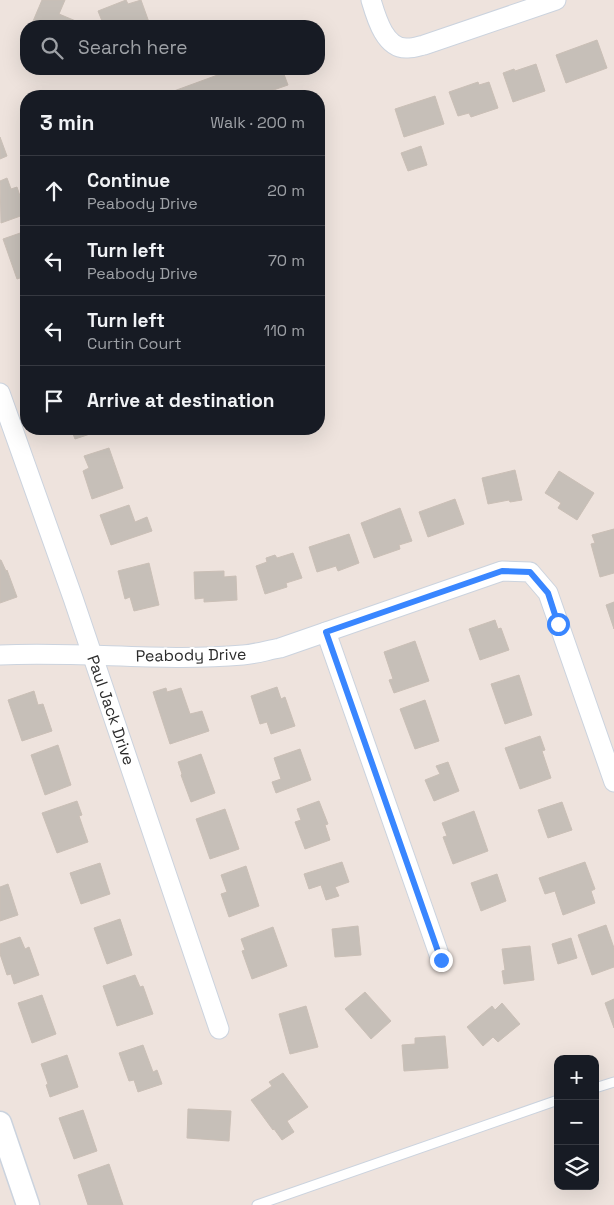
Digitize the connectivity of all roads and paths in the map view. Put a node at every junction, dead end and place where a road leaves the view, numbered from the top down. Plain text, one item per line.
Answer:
1 (371, 0) edge
2 (556, 0) edge
3 (0, 393) edge
4 (326, 632) junction
5 (0, 655) edge
6 (92, 656) junction
7 (614, 782) edge
8 (441, 960) dead end
9 (219, 1029) dead end
10 (614, 1082) edge
11 (599, 1087) edge
12 (554, 1101) edge
13 (0, 1123) edge
14 (28, 1205) edge
15 (257, 1205) edge

1 - 2 street
3 - 6 street, Paul Jack Drive
4 - 6 street, Peabody Drive
4 - 7 street, Peabody Drive
4 - 8 street
5 - 6 street, Peabody Drive
6 - 9 street, Paul Jack Drive
10 - 11 lane
12 - 15 lane
13 - 14 street

